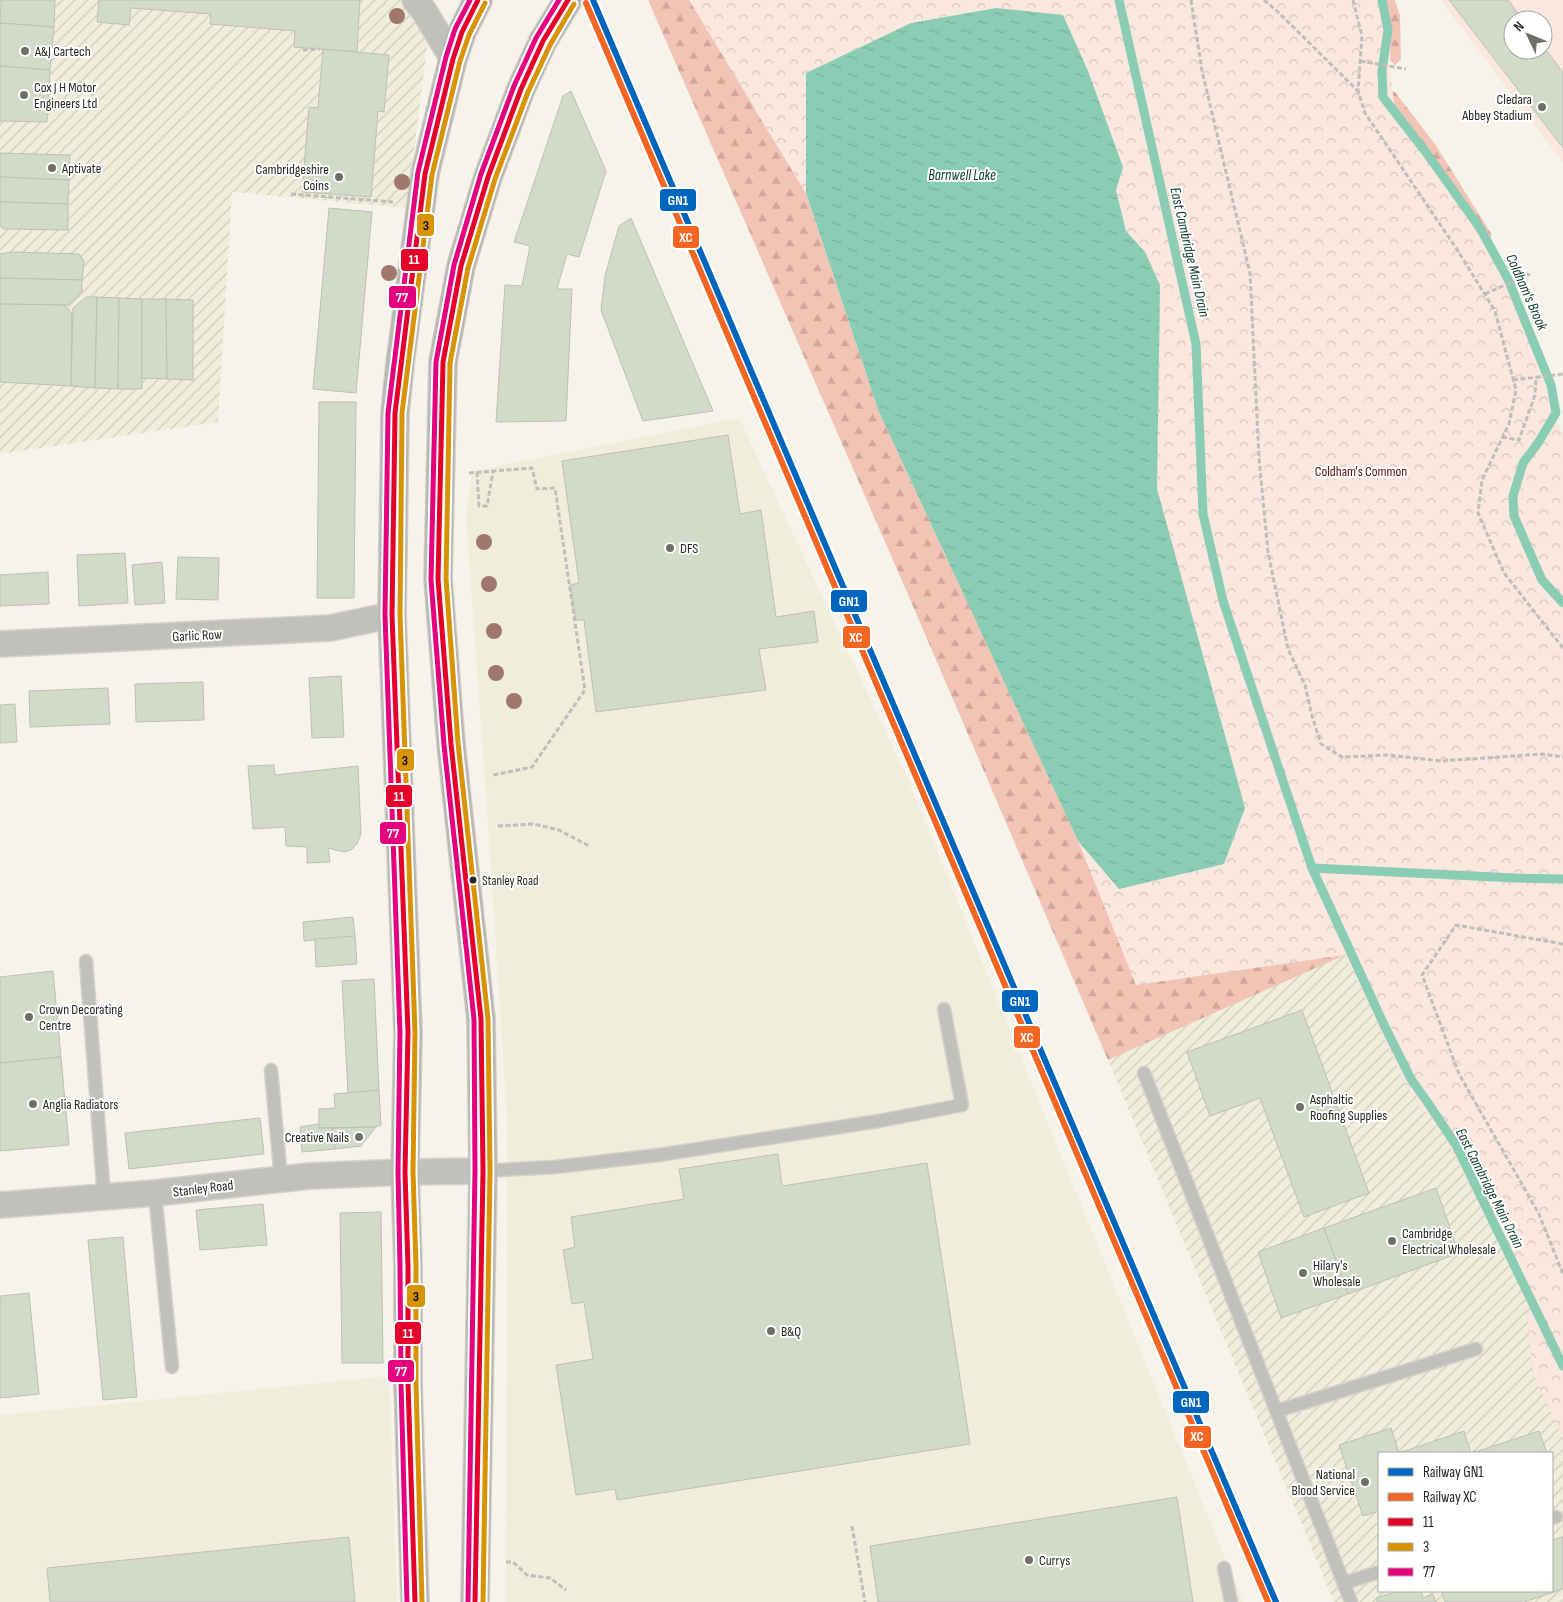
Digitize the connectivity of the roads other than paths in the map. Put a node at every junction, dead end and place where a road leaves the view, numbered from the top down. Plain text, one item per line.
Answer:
1 (415, 0) edge
2 (478, 0) edge
3 (568, 0) edge
4 (453, 59) junction
5 (392, 615) junction
6 (0, 644) edge
7 (86, 961) dead end
8 (944, 1009) dead end
9 (271, 1070) dead end
10 (1144, 1073) dead end
11 (483, 1171) junction
12 (405, 1172) junction
13 (281, 1179) junction
14 (155, 1193) junction
15 (104, 1197) junction
16 (0, 1205) edge
17 (1476, 1350) dead end
18 (172, 1367) dead end
19 (1277, 1411) junction
20 (1224, 1568) dead end
21 (1378, 1572) edge
22 (1344, 1583) junction
23 (416, 1602) edge
24 (475, 1602) edge
25 (1231, 1602) edge
26 (1352, 1602) edge

1 - 4 street
2 - 4 main road
3 - 11 main road
4 - 5 main road
5 - 6 street, Garlic Row
5 - 12 main road
7 - 15 lane
8 - 11 lane
9 - 13 lane
10 - 19 lane
11 - 12 street, Stanley Road
11 - 24 main road
12 - 13 street, Stanley Road
12 - 23 main road
13 - 14 street, Stanley Road
14 - 15 street, Stanley Road
14 - 18 lane
15 - 16 street, Stanley Road
17 - 19 lane
19 - 22 lane
20 - 25 lane
21 - 22 lane
22 - 26 lane

